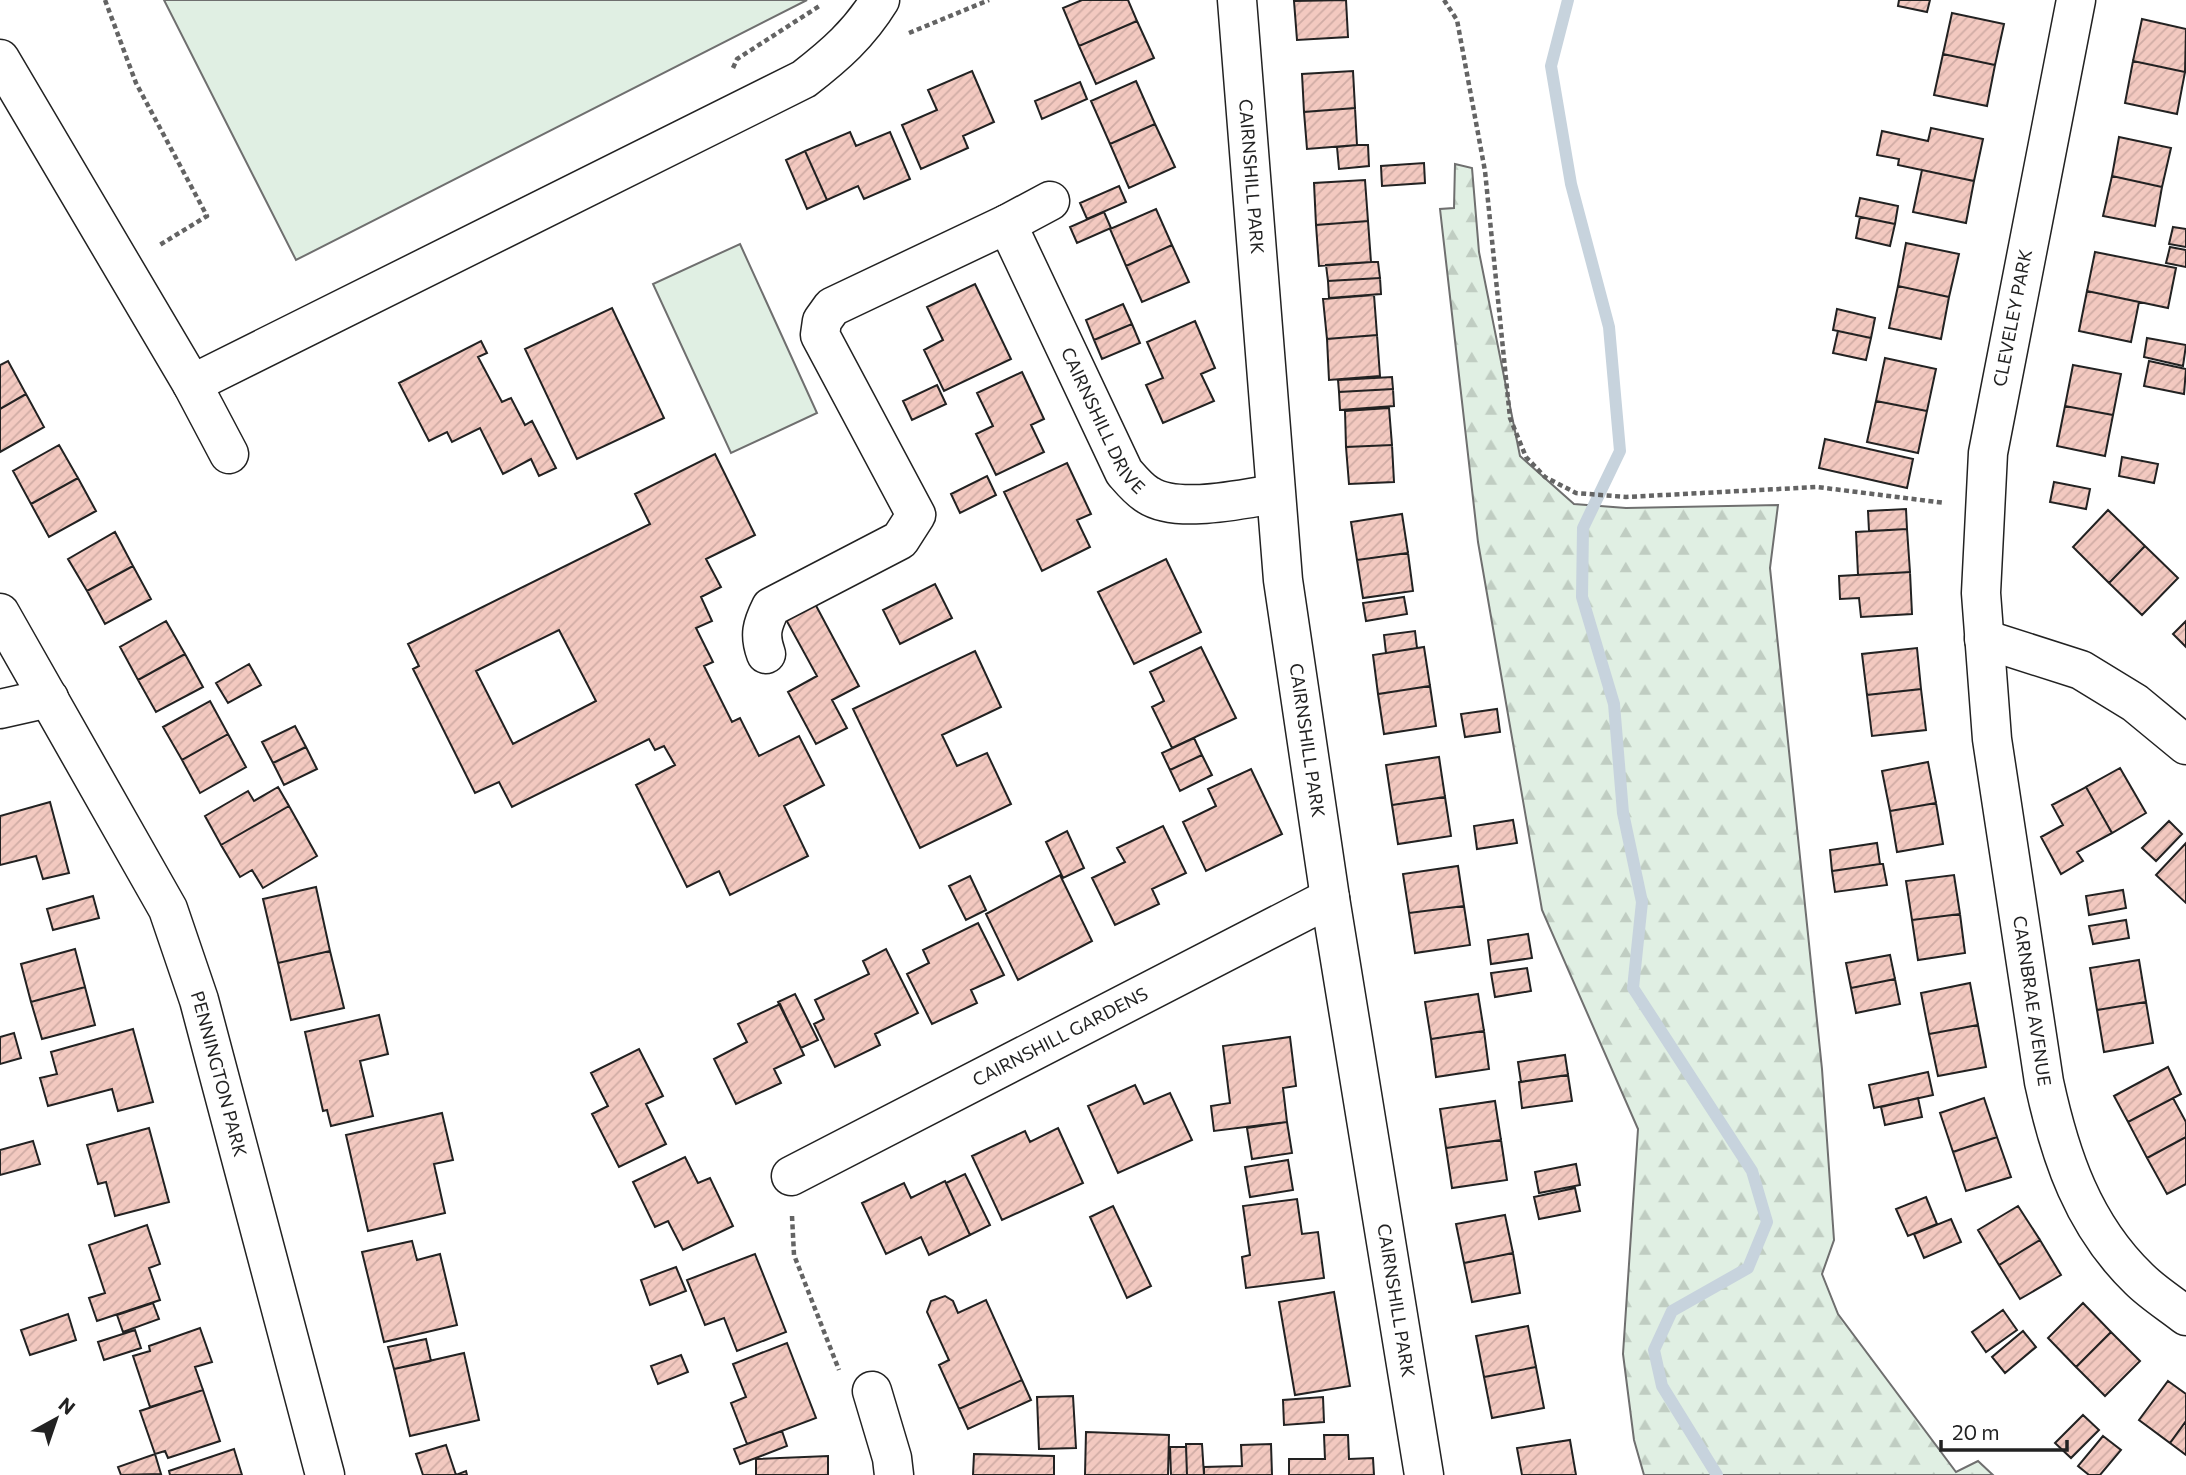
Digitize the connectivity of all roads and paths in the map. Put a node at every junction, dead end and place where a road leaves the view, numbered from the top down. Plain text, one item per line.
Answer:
1 (105, 0) edge
2 (880, 0) edge
3 (1237, 0) edge
4 (1444, 0) edge
5 (2076, 0) edge
6 (0, 59) edge
7 (1050, 201) dead end
8 (1007, 224) junction
9 (122, 267) junction
10 (192, 384) junction
11 (229, 454) dead end
12 (1275, 494) junction
13 (1984, 507) junction
14 (0, 612) edge
15 (1984, 639) junction
16 (766, 654) dead end
17 (49, 698) junction
18 (0, 709) edge
19 (2186, 745) edge
20 (1329, 898) junction
21 (791, 1176) joint
22 (2186, 1316) edge
23 (872, 1391) joint
24 (325, 1475) edge
25 (894, 1475) edge
26 (1424, 1475) edge

1 - 9 path
2 - 10 street
3 - 12 street, CAIRNSHILL PARK
4 - 13 path
5 - 13 street, CLEVELEY PARK
6 - 9 street
7 - 8 street
8 - 12 street, CAIRNSHILL DRIVE
8 - 16 street
9 - 10 street
10 - 11 street
12 - 20 street, CAIRNSHILL PARK
13 - 15 street, CLEVELEY PARK
14 - 17 street, PENNINGTON PARK
15 - 19 street
15 - 22 street, CARNBRAE AVENUE
17 - 18 street
17 - 24 street, PENNINGTON PARK
20 - 21 street, CAIRNSHILL GARDENS
20 - 26 street, CAIRNSHILL PARK
21 - 23 path
23 - 25 street

